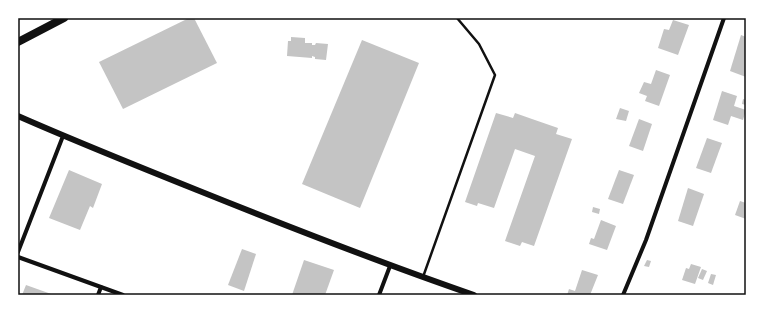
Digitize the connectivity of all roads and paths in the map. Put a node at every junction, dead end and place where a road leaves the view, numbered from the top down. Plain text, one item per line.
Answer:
1 (64, 18) edge
2 (457, 18) edge
3 (724, 18) edge
4 (18, 42) edge
5 (18, 116) edge
6 (64, 136) junction
7 (18, 252) edge
8 (18, 257) edge
9 (390, 266) junction
10 (423, 277) junction
11 (101, 287) junction
12 (98, 295) edge
13 (123, 295) edge
14 (379, 295) edge
15 (474, 295) edge
16 (623, 295) edge

1 - 4 main road
2 - 10 lane
3 - 16 street
5 - 6 street
6 - 7 street
6 - 9 street
8 - 11 street
9 - 10 street
9 - 14 street
10 - 15 street
11 - 12 street
11 - 13 street

